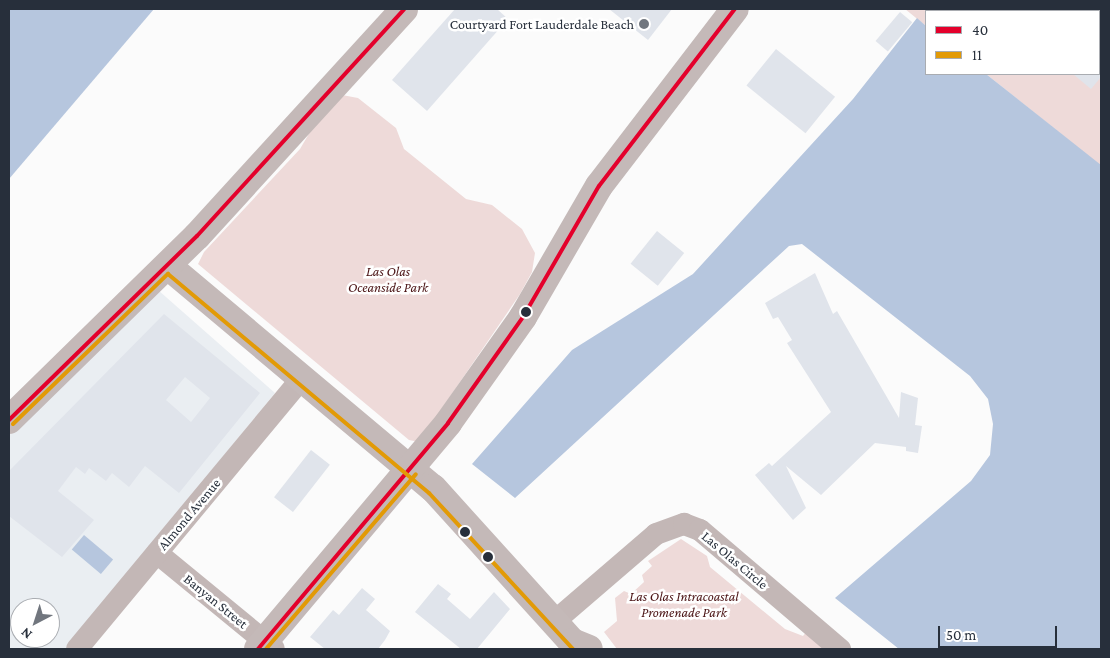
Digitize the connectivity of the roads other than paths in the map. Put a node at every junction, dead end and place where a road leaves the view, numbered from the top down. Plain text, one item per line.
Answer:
1 (404, 9) edge
2 (735, 9) edge
3 (168, 266) junction
4 (302, 378) junction
5 (9, 420) edge
6 (411, 470) junction
7 (157, 553) junction
8 (555, 621) junction
9 (266, 647) edge
10 (578, 647) edge
11 (77, 649) edge
12 (840, 649) edge

1 - 3 main road
2 - 6 main road
3 - 4 main road
3 - 5 main road
4 - 6 main road
4 - 7 street, Almond Avenue
6 - 8 main road
6 - 9 main road
7 - 9 street, Banyan Street
7 - 11 street, Almond Avenue
8 - 10 main road
8 - 12 street, Las Olas Circle

